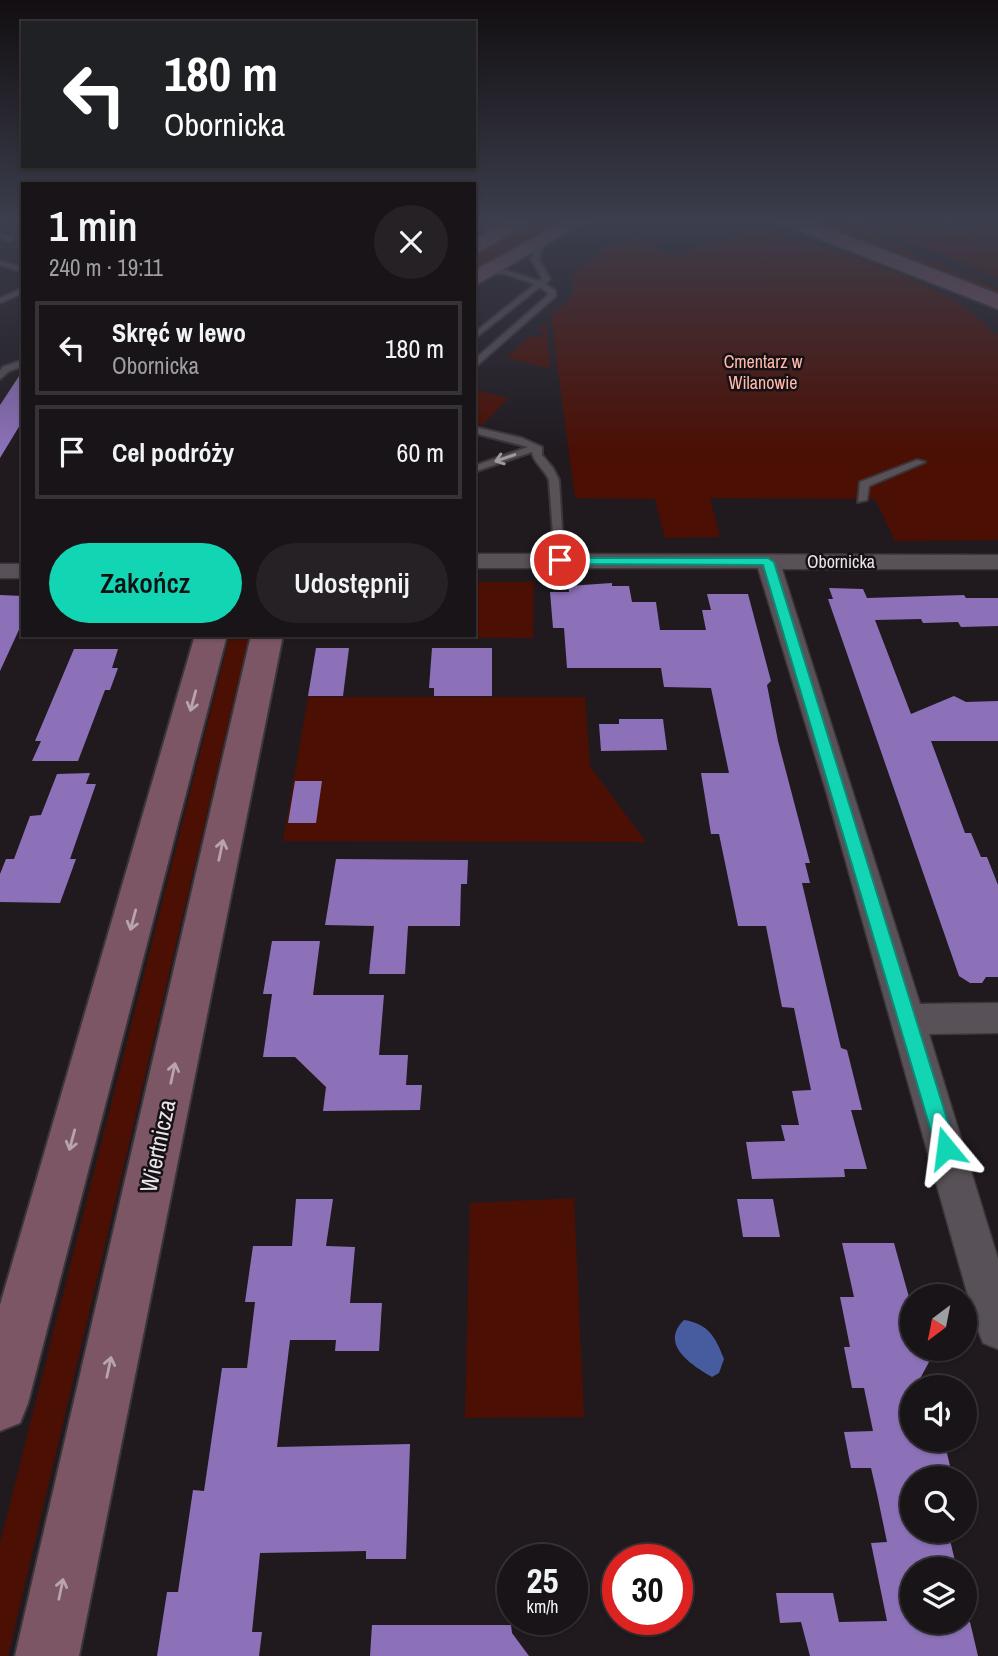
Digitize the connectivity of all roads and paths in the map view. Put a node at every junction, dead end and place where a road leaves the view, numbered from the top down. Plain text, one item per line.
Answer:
1 (523, 297) edge
2 (551, 297) edge
3 (476, 335) edge
4 (476, 363) edge
5 (21, 364) edge
6 (0, 376) edge
7 (476, 430) edge
8 (537, 447) junction
9 (920, 462) dead end
10 (476, 468) edge
11 (862, 500) dead end
12 (560, 560) junction
13 (476, 561) edge
14 (768, 562) junction
15 (998, 562) edge
16 (0, 571) edge
17 (21, 571) edge
18 (210, 637) edge
19 (267, 637) edge
20 (998, 1018) edge
21 (908, 1019) junction
22 (998, 1328) edge
23 (0, 1404) edge
24 (47, 1656) edge

1 - 3 lane
2 - 4 lane
5 - 6 lane
7 - 8 lane
8 -> 10 lane
8 - 12 lane
9 - 11 lane
12 - 13 street, Obornicka
12 - 14 street, Obornicka
14 - 15 street, Obornicka
14 - 21 street
16 - 17 street
18 -> 23 main road
24 -> 19 main road, Wiertnicza
20 - 21 street
21 - 22 street

